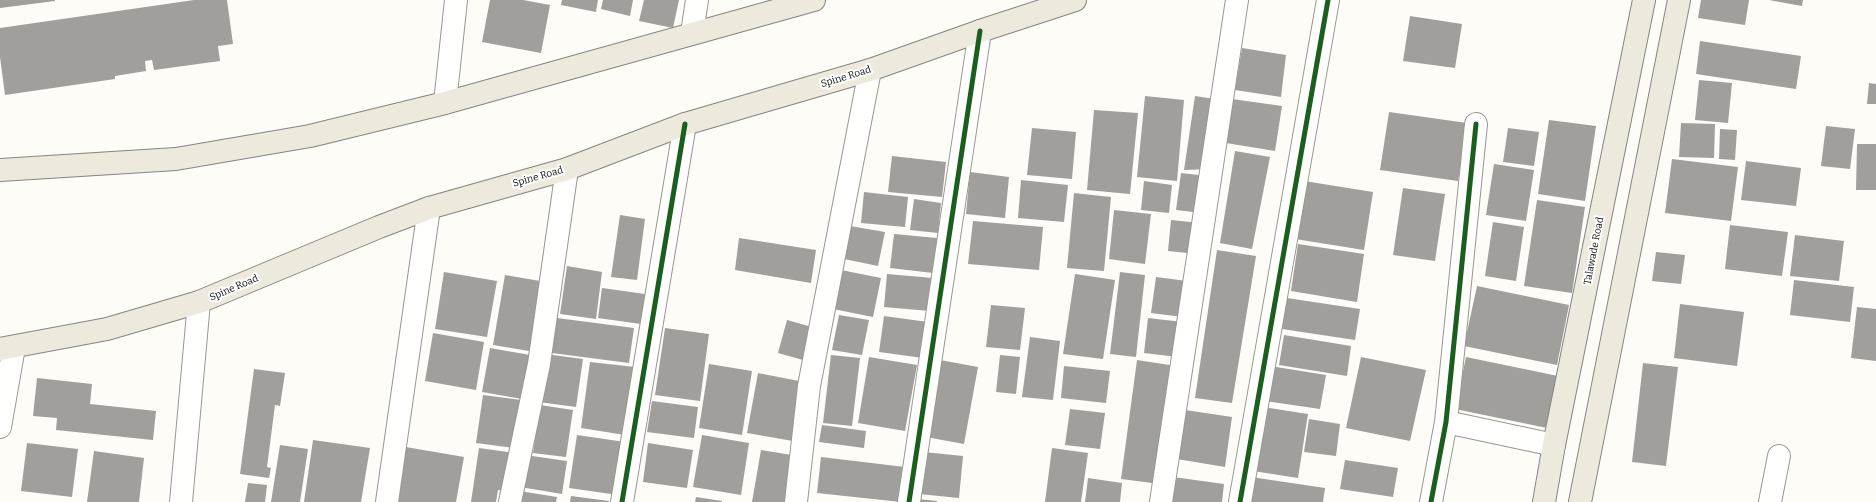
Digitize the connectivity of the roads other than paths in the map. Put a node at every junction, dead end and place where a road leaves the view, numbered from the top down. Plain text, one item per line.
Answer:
1 (456, 0) edge
2 (696, 0) edge
3 (814, 0) edge
4 (1075, 0) edge
5 (1237, 0) edge
6 (1328, 0) edge
7 (1644, 0) edge
8 (1679, 0) edge
9 (980, 31) junction
10 (692, 33) junction
11 (870, 70) junction
12 (445, 104) junction
13 (685, 124) junction
14 (1476, 124) dead end
15 (567, 168) junction
16 (0, 170) edge
17 (429, 208) junction
18 (199, 302) junction
19 (5, 350) edge
20 (1446, 422) junction
21 (0, 428) edge
22 (1554, 445) junction
23 (1779, 456) dead end
24 (181, 502) edge
25 (387, 502) edge
26 (510, 502) edge
27 (622, 502) edge
28 (796, 502) edge
29 (909, 502) edge
30 (1161, 502) edge
31 (1240, 502) edge
32 (1431, 502) edge
33 (1544, 502) edge
34 (1580, 502) edge
35 (1770, 502) edge

1 - 12 street
2 - 10 street
3 - 10 main road
4 - 9 main road, Spine Road
5 - 30 street
6 - 31 street
7 - 22 main road, Talawade Road
8 - 34 main road
9 - 11 main road, Spine Road
9 - 29 street
10 - 12 main road
11 - 13 main road, Spine Road
11 - 28 street
12 - 16 main road
13 - 15 main road, Spine Road
13 - 27 street
14 - 20 street
15 - 17 main road, Spine Road
15 - 26 street
17 - 18 main road, Spine Road
17 - 25 street
18 - 19 main road, Spine Road
18 - 24 street
19 - 21 street
20 - 22 street
20 - 32 street
22 - 33 main road, Talawade Road
23 - 35 street

